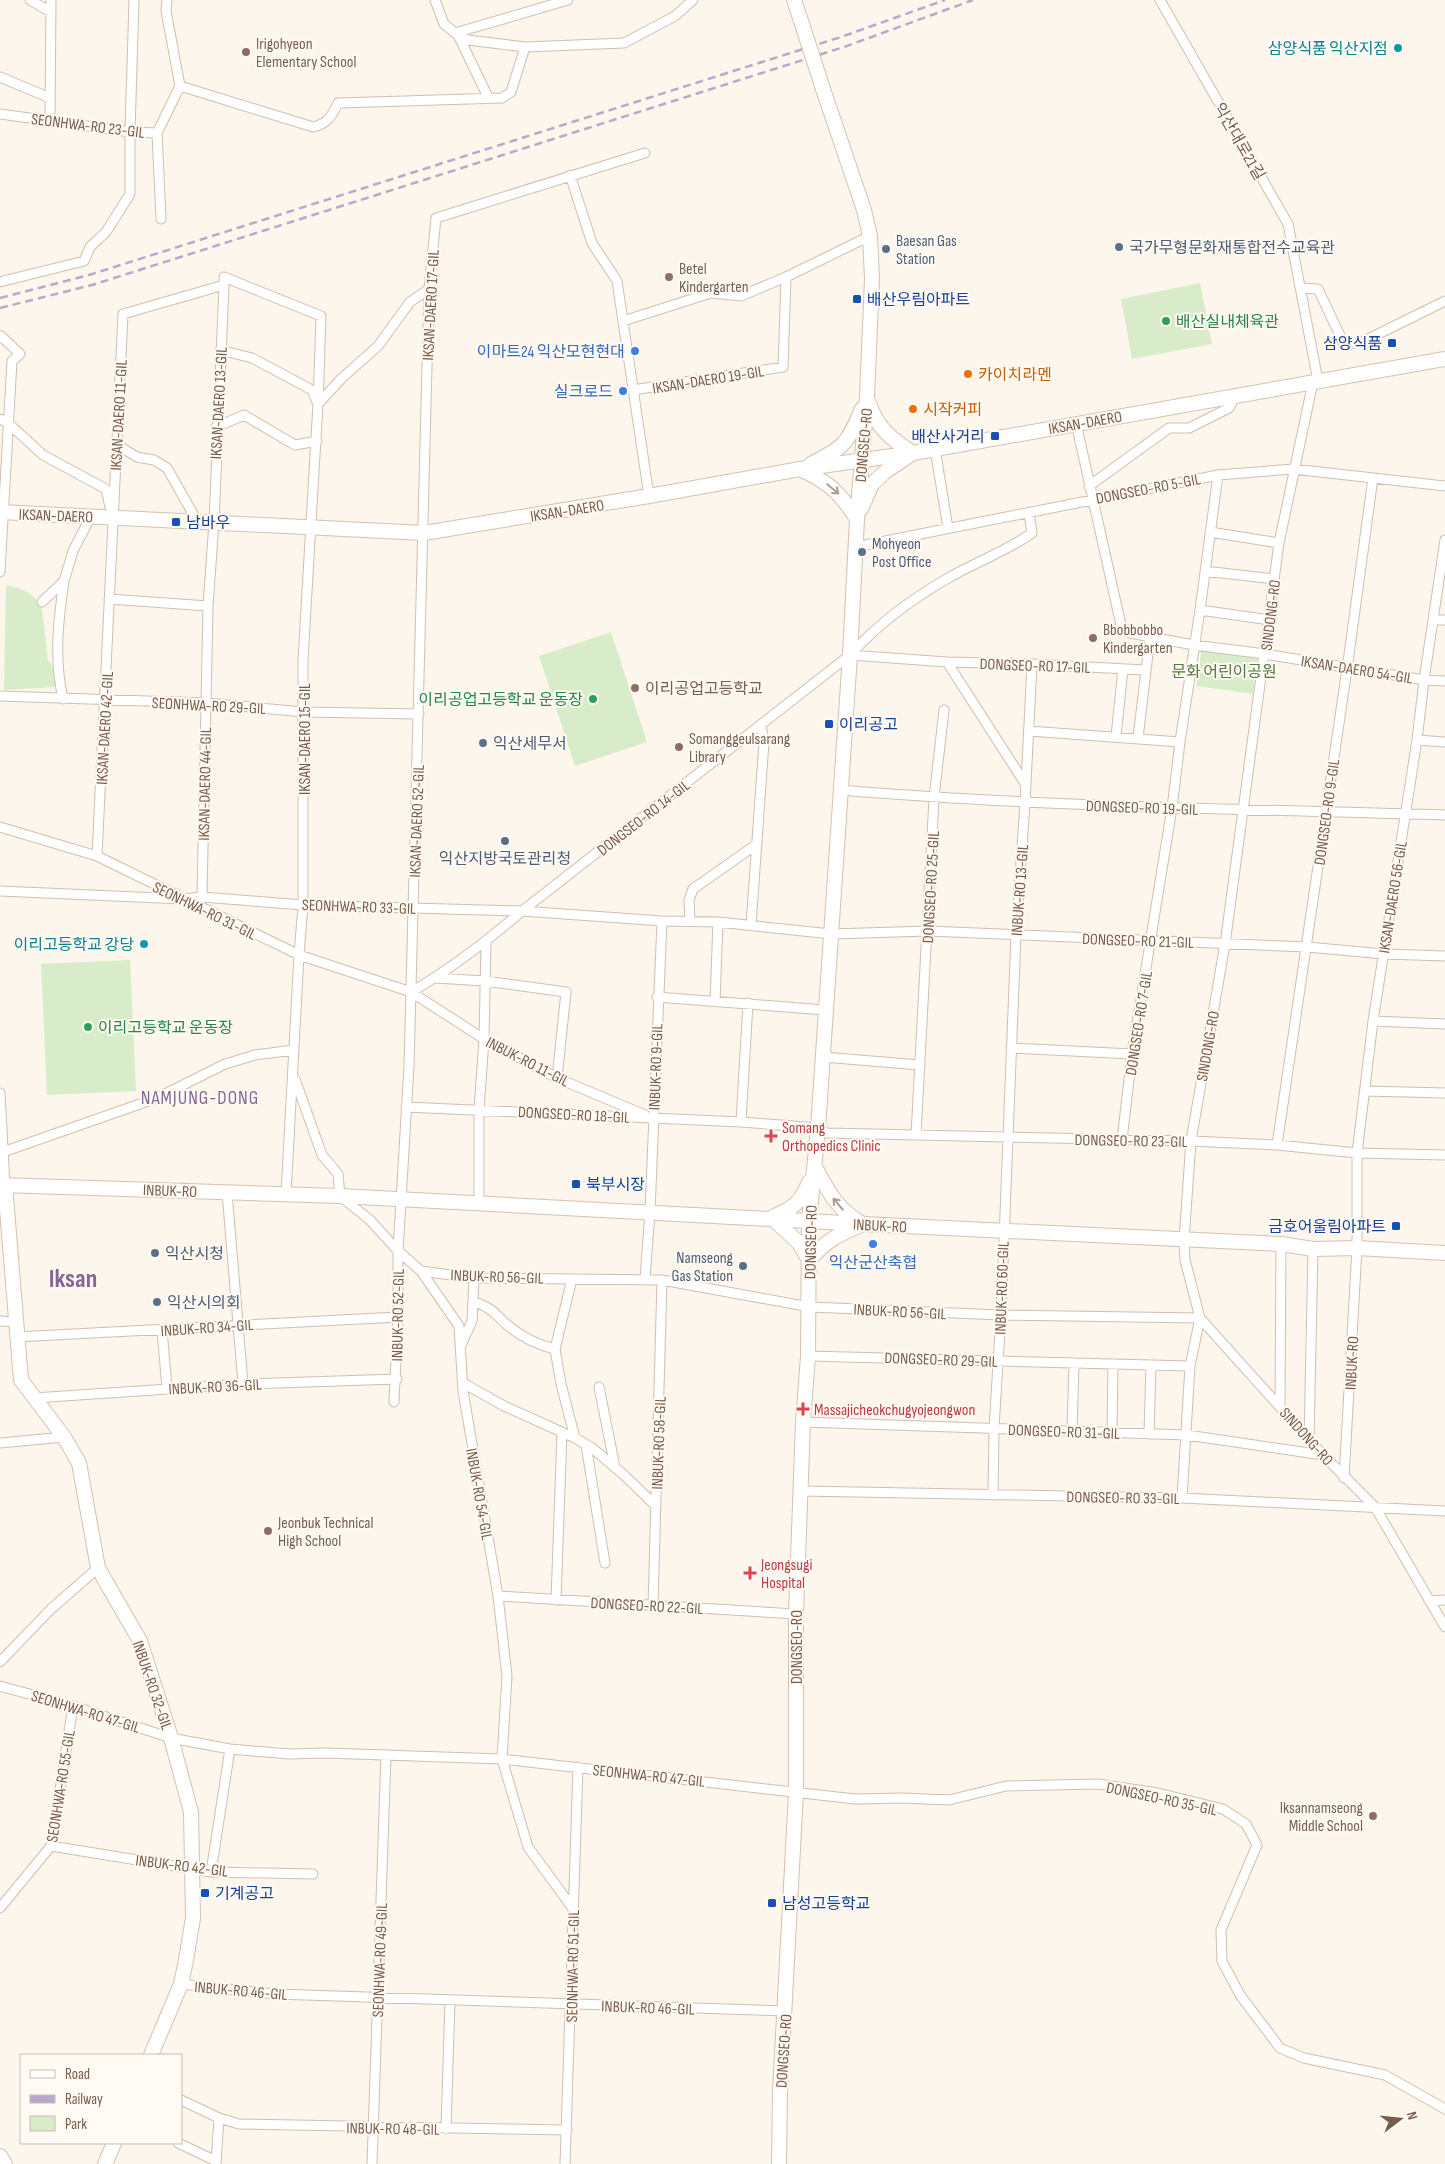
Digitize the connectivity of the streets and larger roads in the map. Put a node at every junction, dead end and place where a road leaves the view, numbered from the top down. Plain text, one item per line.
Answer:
1 (30, 0) edge
2 (51, 0) edge
3 (134, 0) edge
4 (167, 0) edge
5 (435, 0) edge
6 (568, 0) edge
7 (693, 0) edge
8 (794, 0) edge
9 (1160, 0) edge
10 (51, 12) junction
11 (457, 34) junction
12 (525, 47) junction
13 (0, 77) edge
14 (180, 86) junction
15 (488, 97) junction
16 (50, 98) junction
17 (0, 114) edge
18 (50, 121) junction
19 (130, 132) junction
20 (157, 133) junction
21 (645, 153) dead end
22 (570, 175) junction
23 (161, 219) dead end
24 (870, 236) junction
25 (786, 278) junction
26 (0, 282) edge
27 (224, 285) junction
28 (1300, 288) junction
29 (429, 289) junction
30 (1445, 301) edge
31 (123, 314) joint
32 (623, 321) junction
33 (0, 338) edge
34 (220, 350) junction
35 (1445, 359) edge
36 (1316, 382) junction
37 (633, 390) junction
38 (1235, 396) junction
39 (867, 397) junction
40 (318, 404) junction
41 (4, 421) edge
42 (1076, 423) junction
43 (216, 427) junction
44 (317, 441) junction
45 (117, 445) junction
46 (935, 449) junction
47 (913, 453) junction
48 (862, 460) junction
49 (800, 469) junction
50 (1295, 469) junction
51 (1218, 475) junction
52 (1373, 478) junction
53 (1089, 486) junction
54 (1445, 486) edge
55 (649, 496) junction
56 (1092, 499) junction
57 (2, 512) edge
58 (1029, 513) junction
59 (91, 516) junction
60 (113, 517) junction
61 (856, 519) junction
62 (197, 521) junction
63 (214, 522) junction
64 (310, 526) junction
65 (948, 528) junction
66 (424, 532) junction
67 (1210, 532) junction
68 (1279, 544) junction
69 (1445, 544) edge
70 (855, 547) junction
71 (1206, 571) junction
72 (0, 572) edge
73 (1274, 579) junction
74 (64, 581) junction
75 (109, 600) junction
76 (42, 602) dead end
77 (208, 606) junction
78 (1200, 610) junction
79 (1270, 620) junction
80 (1434, 620) junction
81 (1445, 620) edge
82 (1150, 637) junction
83 (1194, 645) junction
84 (1265, 654) junction
85 (850, 655) junction
86 (947, 662) junction
87 (1032, 664) junction
88 (1123, 669) junction
89 (1347, 669) junction
90 (1145, 670) junction
91 (1424, 680) junction
92 (1445, 680) edge
93 (0, 696) edge
94 (63, 699) junction
95 (106, 701) junction
96 (206, 703) junction
97 (944, 710) dead end
98 (304, 712) junction
99 (419, 714) junction
100 (761, 724) junction
101 (1029, 731) junction
102 (1116, 736) junction
103 (1138, 738) junction
104 (1417, 740) junction
105 (1180, 742) junction
106 (1445, 742) edge
107 (1026, 785) junction
108 (840, 790) junction
109 (934, 798) junction
110 (1026, 802) junction
111 (1172, 808) junction
112 (1242, 810) junction
113 (1326, 812) junction
114 (1405, 814) junction
115 (1445, 815) edge
116 (0, 827) edge
117 (757, 844) junction
118 (97, 856) junction
119 (0, 891) edge
120 (202, 896) junction
121 (182, 899) junction
122 (303, 905) junction
123 (413, 909) junction
124 (522, 911) junction
125 (662, 921) junction
126 (690, 921) junction
127 (718, 922) junction
128 (751, 925) junction
129 (928, 931) junction
130 (831, 934) junction
131 (1016, 935) junction
132 (1152, 941) junction
133 (486, 942) junction
134 (1225, 944) junction
135 (1307, 947) junction
136 (1384, 954) junction
137 (299, 955) junction
138 (1445, 956) edge
139 (435, 978) junction
140 (485, 981) junction
141 (411, 992) junction
142 (657, 997) junction
143 (715, 1001) junction
144 (748, 1003) junction
145 (825, 1010) junction
146 (1373, 1021) junction
147 (1445, 1024) edge
148 (484, 1039) junction
149 (1011, 1048) junction
150 (294, 1050) junction
151 (1132, 1054) junction
152 (823, 1057) junction
153 (920, 1065) junction
154 (293, 1074) junction
155 (558, 1078) junction
156 (1365, 1091) junction
157 (0, 1093) edge
158 (1445, 1093) edge
159 (406, 1107) junction
160 (479, 1110) junction
161 (653, 1118) junction
162 (741, 1122) junction
163 (818, 1128) junction
164 (916, 1135) junction
165 (1009, 1137) junction
166 (1122, 1140) junction
167 (1191, 1142) junction
168 (1277, 1145) junction
169 (3, 1152) junction
170 (1357, 1153) junction
171 (1445, 1155) edge
172 (815, 1167) junction
173 (2, 1185) edge
174 (227, 1192) junction
175 (286, 1194) junction
176 (340, 1196) junction
177 (402, 1199) junction
178 (480, 1203) junction
179 (650, 1212) junction
180 (772, 1218) junction
181 (809, 1221) junction
182 (863, 1224) junction
183 (1003, 1231) junction
184 (1184, 1240) junction
185 (1281, 1244) junction
186 (1357, 1248) junction
187 (1313, 1249) junction
188 (398, 1251) junction
189 (1445, 1253) edge
190 (809, 1260) junction
191 (421, 1271) junction
192 (474, 1278) junction
193 (572, 1279) junction
194 (645, 1280) junction
195 (662, 1280) junction
196 (474, 1302) junction
197 (810, 1307) junction
198 (1001, 1315) junction
199 (398, 1317) junction
200 (1200, 1318) junction
201 (0, 1321) edge
202 (14, 1322) junction
203 (239, 1324) junction
204 (162, 1330) junction
205 (16, 1337) junction
206 (460, 1347) junction
207 (555, 1349) junction
208 (808, 1356) junction
209 (998, 1361) junction
210 (1074, 1363) junction
211 (1113, 1364) junction
212 (1151, 1365) junction
213 (1190, 1366) junction
214 (396, 1379) junction
215 (463, 1382) junction
216 (243, 1384) junction
217 (599, 1387) dead end
218 (167, 1388) junction
219 (34, 1398) junction
220 (394, 1402) dead end
221 (1280, 1407) junction
222 (803, 1422) junction
223 (994, 1428) junction
224 (562, 1432) junction
225 (1072, 1432) junction
226 (1112, 1433) junction
227 (1150, 1434) junction
228 (1187, 1435) junction
229 (64, 1437) junction
230 (575, 1438) junction
231 (1309, 1440) junction
232 (0, 1443) edge
233 (586, 1445) junction
234 (1322, 1456) junction
235 (615, 1467) junction
236 (1344, 1478) junction
237 (801, 1491) junction
238 (993, 1495) junction
239 (1182, 1498) junction
240 (656, 1506) junction
241 (1375, 1507) junction
242 (1445, 1511) edge
243 (605, 1564) dead end
244 (98, 1568) junction
245 (498, 1596) junction
246 (556, 1600) junction
247 (1445, 1600) edge
248 (1429, 1602) junction
249 (653, 1606) junction
250 (796, 1614) junction
251 (1445, 1627) edge
252 (0, 1662) edge
253 (0, 1686) edge
254 (73, 1706) junction
255 (171, 1738) junction
256 (230, 1749) junction
257 (386, 1756) junction
258 (502, 1759) junction
259 (578, 1767) junction
260 (796, 1792) junction
261 (51, 1846) junction
262 (194, 1870) junction
263 (211, 1872) junction
264 (313, 1874) dead end
265 (0, 1908) edge
266 (574, 1910) junction
267 (181, 1984) junction
268 (378, 1998) junction
269 (450, 2001) junction
270 (572, 2004) junction
271 (786, 2012) junction
272 (151, 2054) edge
273 (182, 2100) edge
274 (1445, 2110) edge
275 (219, 2118) junction
276 (373, 2127) junction
277 (446, 2129) junction
278 (567, 2130) junction
279 (114, 2144) edge
280 (180, 2144) edge
281 (0, 2156) edge
282 (216, 2163) edge
283 (6, 2164) edge
284 (105, 2164) edge
285 (372, 2164) edge
286 (565, 2164) edge
287 (778, 2164) edge

1 - 10 street
2 - 10 street
3 - 19 street
4 - 14 street
5 - 11 street
6 - 11 street
7 - 12 street
8 - 24 street, DONGSEO-RO, bridge
9 - 28 street, 익산대로21길
10 - 16 street
11 - 12 street
11 - 15 street
12 - 15 street
13 - 16 street
14 - 15 street
14 - 20 street, SEONHWA-RO 23-GIL
16 - 18 street
17 - 18 street, SEONHWA-RO 23-GIL
18 - 19 street, SEONHWA-RO 23-GIL
19 - 20 street, SEONHWA-RO 23-GIL
19 - 26 street
20 - 23 street
21 - 22 street
22 - 29 street, IKSAN-DAERO 17-GIL
22 - 32 street, IKSAN-DAERO 19-GIL
24 - 25 street
24 - 39 street, DONGSEO-RO
25 - 32 street
25 - 37 street, IKSAN-DAERO 19-GIL
27 - 31 street, IKSAN-DAERO 15-GIL
27 - 34 street, IKSAN-DAERO 13-GIL
27 - 40 street, IKSAN-DAERO 15-GIL
28 - 30 street
28 - 36 street, 익산대로21길
29 - 40 street
29 - 66 street, IKSAN-DAERO 17-GIL
31 - 45 street, IKSAN-DAERO 11-GIL
32 - 37 street, IKSAN-DAERO 19-GIL
33 - 41 street
34 - 40 street
34 - 43 street, IKSAN-DAERO 13-GIL
35 - 36 street, IKSAN-DAERO
36 - 38 street, IKSAN-DAERO
36 - 50 street, SINDONG-RO
37 - 55 street, IKSAN-DAERO 19-GIL
38 - 42 street, IKSAN-DAERO
38 - 53 street
39 - 47 street
39 - 48 street, DONGSEO-RO
39 - 49 street
40 - 44 street, IKSAN-DAERO 15-GIL
41 - 57 street
41 - 60 street, IKSAN-DAERO
42 - 46 street, IKSAN-DAERO
42 - 53 street, IKSAN-DAERO 54-GIL
43 - 44 street
43 - 63 street, IKSAN-DAERO 13-GIL
44 - 64 street, IKSAN-DAERO 15-GIL
45 - 60 street, IKSAN-DAERO 11-GIL
45 - 62 street
46 - 47 street, IKSAN-DAERO
46 - 65 street
47 - 48 street, IKSAN-DAERO
47 - 61 street
48 - 49 street, IKSAN-DAERO
48 - 61 street, DONGSEO-RO
49 - 55 street, IKSAN-DAERO
49 -> 61 street
50 - 51 street, DONGSEO-RO 5-GIL
50 - 52 street, DONGSEO-RO 5-GIL
50 - 68 street, SINDONG-RO
51 - 56 street, DONGSEO-RO 5-GIL
51 - 67 street, DONGSEO-RO 7-GIL
52 - 54 street, DONGSEO-RO 5-GIL
52 - 89 street, DONGSEO-RO 9-GIL
53 - 56 street, IKSAN-DAERO 54-GIL
55 - 66 street, IKSAN-DAERO
56 - 58 street, DONGSEO-RO 5-GIL
56 - 82 street, IKSAN-DAERO 54-GIL
57 - 59 street, IKSAN-DAERO
57 - 72 street
58 - 65 street, DONGSEO-RO 5-GIL
58 - 85 street
59 - 60 street, IKSAN-DAERO
59 - 74 street
60 - 62 street, IKSAN-DAERO
60 - 75 street, IKSAN-DAERO 42-GIL
61 - 70 street, DONGSEO-RO
62 - 63 street, IKSAN-DAERO
63 - 64 street, IKSAN-DAERO
63 - 77 street, IKSAN-DAERO 44-GIL
64 - 66 street, IKSAN-DAERO
64 - 98 street, IKSAN-DAERO 15-GIL
65 - 70 street, DONGSEO-RO 5-GIL
66 - 99 street, IKSAN-DAERO 52-GIL
67 - 68 street
67 - 71 street, DONGSEO-RO 7-GIL
68 - 73 street, SINDONG-RO
69 - 80 street, IKSAN-DAERO 56-GIL
70 - 85 street, DONGSEO-RO
71 - 73 street
71 - 78 street, DONGSEO-RO 7-GIL
73 - 79 street, SINDONG-RO
74 - 76 street
74 - 94 street
75 - 77 street
75 - 95 street, IKSAN-DAERO 42-GIL
77 - 96 street, IKSAN-DAERO 44-GIL
78 - 79 street
78 - 83 street, DONGSEO-RO 7-GIL
79 - 84 street, SINDONG-RO
80 - 81 street
80 - 91 street, IKSAN-DAERO 56-GIL
82 - 83 street, IKSAN-DAERO 54-GIL
82 - 90 street
83 - 84 street, IKSAN-DAERO 54-GIL
83 - 105 street, DONGSEO-RO 7-GIL
84 - 89 street, IKSAN-DAERO 54-GIL
84 - 112 street, SINDONG-RO
85 - 86 street, DONGSEO-RO 17-GIL
85 - 100 street, DONGSEO-RO 14-GIL
85 - 108 street, DONGSEO-RO
86 - 87 street, DONGSEO-RO 17-GIL
86 - 107 street, DONGSEO-RO 17-GIL
87 - 88 street, DONGSEO-RO 17-GIL
87 - 101 street, INBUK-RO 13-GIL
88 - 90 street, DONGSEO-RO 17-GIL
88 - 102 street
89 - 91 street, IKSAN-DAERO 54-GIL
89 - 113 street, DONGSEO-RO 9-GIL
90 - 103 street
91 - 92 street, IKSAN-DAERO 54-GIL
91 - 104 street, IKSAN-DAERO 56-GIL
93 - 94 street, SEONHWA-RO 29-GIL
94 - 95 street, SEONHWA-RO 29-GIL
95 - 96 street, SEONHWA-RO 29-GIL
95 - 118 street, IKSAN-DAERO 42-GIL
96 - 98 street, SEONHWA-RO 29-GIL
96 - 120 street, IKSAN-DAERO 44-GIL
97 - 109 street, DONGSEO-RO 25-GIL
98 - 99 street, SEONHWA-RO 29-GIL
98 - 122 street, IKSAN-DAERO 15-GIL
99 - 123 street, IKSAN-DAERO 52-GIL
100 - 117 street
100 - 124 street, DONGSEO-RO 14-GIL
101 - 102 street
101 - 107 street, INBUK-RO 13-GIL
102 - 103 street
103 - 105 street
104 - 106 street
104 - 114 street, IKSAN-DAERO 56-GIL
105 - 111 street, DONGSEO-RO 7-GIL
107 - 110 street, INBUK-RO 13-GIL
108 - 109 street, DONGSEO-RO 19-GIL
108 - 130 street, DONGSEO-RO
109 - 110 street, DONGSEO-RO 19-GIL
109 - 129 street, DONGSEO-RO 25-GIL
110 - 111 street, DONGSEO-RO 19-GIL
110 - 131 street, INBUK-RO 13-GIL
111 - 112 street, DONGSEO-RO 19-GIL
111 - 132 street, DONGSEO-RO 7-GIL
112 - 113 street, DONGSEO-RO 19-GIL
112 - 134 street, SINDONG-RO
113 - 114 street, DONGSEO-RO 19-GIL
113 - 135 street, DONGSEO-RO 9-GIL
114 - 115 street, DONGSEO-RO 19-GIL
114 - 136 street, IKSAN-DAERO 56-GIL
116 - 118 street, SEONHWA-RO 31-GIL
117 - 126 street
117 - 128 street
118 - 121 street, SEONHWA-RO 31-GIL
119 - 121 street, SEONHWA-RO 33-GIL
120 - 121 street, SEONHWA-RO 33-GIL
120 - 122 street, SEONHWA-RO 33-GIL
121 - 137 street, SEONHWA-RO 31-GIL
122 - 123 street, SEONHWA-RO 33-GIL
122 - 137 street, IKSAN-DAERO 15-GIL
123 - 124 street, SEONHWA-RO 33-GIL
123 - 141 street, IKSAN-DAERO 52-GIL
124 - 125 street, SEONHWA-RO 33-GIL
124 - 133 street, DONGSEO-RO 14-GIL
125 - 126 street, SEONHWA-RO 33-GIL
125 - 142 street, INBUK-RO 9-GIL
126 - 127 street, SEONHWA-RO 33-GIL
127 - 128 street, SEONHWA-RO 33-GIL
127 - 143 street
128 - 130 street, SEONHWA-RO 33-GIL
129 - 130 street, DONGSEO-RO 21-GIL
129 - 131 street, DONGSEO-RO 21-GIL
129 - 153 street, DONGSEO-RO 25-GIL
130 - 145 street, DONGSEO-RO
131 - 132 street, DONGSEO-RO 21-GIL
131 - 149 street, INBUK-RO 13-GIL
132 - 134 street, DONGSEO-RO 21-GIL
132 - 151 street, DONGSEO-RO 7-GIL
133 - 139 street, DONGSEO-RO 14-GIL
133 - 140 street
134 - 135 street, DONGSEO-RO 21-GIL
134 - 167 street, SINDONG-RO
135 - 136 street, DONGSEO-RO 21-GIL
135 - 168 street, DONGSEO-RO 9-GIL
136 - 138 street, DONGSEO-RO 21-GIL
136 - 146 street, IKSAN-DAERO 56-GIL
137 - 141 street, SEONHWA-RO 31-GIL
137 - 150 street, IKSAN-DAERO 15-GIL
139 - 140 street
139 - 141 street, DONGSEO-RO 14-GIL
140 - 148 street
140 - 155 street
141 - 148 street, INBUK-RO 11-GIL
141 - 159 street, IKSAN-DAERO 52-GIL
142 - 143 street
142 - 161 street, INBUK-RO 9-GIL
143 - 144 street
144 - 145 street
144 - 162 street
145 - 152 street, DONGSEO-RO
146 - 147 street
146 - 156 street, IKSAN-DAERO 56-GIL
148 - 155 street, INBUK-RO 11-GIL
148 - 160 street
149 - 151 street
149 - 165 street, INBUK-RO 13-GIL
150 - 154 street, IKSAN-DAERO 15-GIL
150 - 169 street
151 - 166 street, DONGSEO-RO 7-GIL
152 - 153 street
152 - 163 street, DONGSEO-RO
153 - 164 street, DONGSEO-RO 25-GIL
154 - 175 street, IKSAN-DAERO 15-GIL
154 - 176 street
155 - 161 street, INBUK-RO 11-GIL
156 - 158 street
156 - 170 street, IKSAN-DAERO 56-GIL
157 - 169 street
159 - 160 street, DONGSEO-RO 18-GIL
159 - 177 street, IKSAN-DAERO 52-GIL
160 - 161 street, DONGSEO-RO 18-GIL
160 - 178 street
161 - 162 street, DONGSEO-RO 18-GIL
161 - 179 street, INBUK-RO 9-GIL
162 - 163 street, DONGSEO-RO 18-GIL
163 - 164 street, DONGSEO-RO 23-GIL
163 - 172 street, DONGSEO-RO
164 - 165 street, DONGSEO-RO 23-GIL
165 - 166 street, DONGSEO-RO 23-GIL
165 - 183 street, INBUK-RO 13-GIL
166 - 167 street, DONGSEO-RO 23-GIL
167 - 168 street, DONGSEO-RO 23-GIL
167 - 184 street, SINDONG-RO
168 - 170 street, DONGSEO-RO 23-GIL
169 - 173 street
170 - 171 street, DONGSEO-RO 23-GIL
170 - 186 street, IKSAN-DAERO 56-GIL
172 - 180 street
172 - 181 street, DONGSEO-RO
182 -> 172 street
173 - 174 street, INBUK-RO
173 - 202 street, INBUK-RO 32-GIL
174 - 175 street, INBUK-RO
174 - 203 street
175 - 176 street, INBUK-RO
176 - 177 street, INBUK-RO
176 - 188 street, INBUK-RO 52-GIL
177 - 178 street, INBUK-RO
177 - 188 street, INBUK-RO 52-GIL
178 - 179 street, INBUK-RO
179 - 180 street, INBUK-RO
179 - 194 street
180 - 181 street, INBUK-RO
180 - 190 street
181 - 182 street, INBUK-RO
181 - 190 street, DONGSEO-RO
182 - 183 street, INBUK-RO
182 - 190 street
183 - 184 street, INBUK-RO
183 - 198 street, INBUK-RO 60-GIL
184 - 185 street, INBUK-RO
184 - 200 street, SINDONG-RO
185 - 187 street, INBUK-RO
185 - 221 street
186 - 187 street, INBUK-RO
186 - 189 street, INBUK-RO
186 - 236 street, INBUK-RO
187 - 231 street
188 - 191 street, INBUK-RO 54-GIL
188 - 199 street, INBUK-RO 52-GIL
190 - 197 street, DONGSEO-RO
191 - 192 street, INBUK-RO 56-GIL
191 - 206 street, INBUK-RO 54-GIL
192 - 193 street, INBUK-RO 56-GIL
192 - 196 street
193 - 194 street, INBUK-RO 56-GIL
193 - 207 street
194 - 195 street, INBUK-RO 56-GIL
195 - 197 street, INBUK-RO 56-GIL
195 - 240 street, INBUK-RO 58-GIL
196 - 206 street
196 - 207 street
197 - 198 street, INBUK-RO 56-GIL
197 - 208 street, DONGSEO-RO
198 - 200 street, INBUK-RO 56-GIL
198 - 209 street, INBUK-RO 60-GIL
199 - 203 street, INBUK-RO 34-GIL
199 - 214 street, INBUK-RO 52-GIL
200 - 213 street
200 - 221 street, SINDONG-RO
201 - 202 street
202 - 205 street, INBUK-RO 32-GIL
203 - 204 street, INBUK-RO 34-GIL
203 - 216 street
204 - 205 street, INBUK-RO 34-GIL
204 - 218 street
205 - 219 street, INBUK-RO 32-GIL
206 - 215 street, INBUK-RO 54-GIL
207 - 230 street
208 - 209 street, DONGSEO-RO 29-GIL
208 - 222 street, DONGSEO-RO
209 - 210 street, DONGSEO-RO 29-GIL
209 - 223 street, INBUK-RO 60-GIL
210 - 211 street, DONGSEO-RO 29-GIL
210 - 225 street
211 - 212 street, DONGSEO-RO 29-GIL
211 - 226 street
212 - 213 street, DONGSEO-RO 29-GIL
212 - 227 street
213 - 228 street
214 - 216 street, INBUK-RO 36-GIL
214 - 220 street, INBUK-RO 52-GIL
215 - 224 street
215 - 245 street, INBUK-RO 54-GIL
216 - 218 street, INBUK-RO 36-GIL
217 - 235 street
218 - 219 street, INBUK-RO 36-GIL
219 - 229 street, INBUK-RO 32-GIL
221 - 231 street, SINDONG-RO
222 - 223 street, DONGSEO-RO 31-GIL
222 - 237 street, DONGSEO-RO
223 - 225 street, DONGSEO-RO 31-GIL
223 - 238 street, INBUK-RO 60-GIL
224 - 230 street
224 - 246 street
225 - 226 street, DONGSEO-RO 31-GIL
226 - 227 street, DONGSEO-RO 31-GIL
227 - 228 street, DONGSEO-RO 31-GIL
228 - 234 street, DONGSEO-RO 31-GIL
228 - 239 street
229 - 232 street
229 - 244 street, INBUK-RO 32-GIL
230 - 233 street
231 - 234 street, SINDONG-RO
233 - 235 street
233 - 243 street
234 - 236 street, SINDONG-RO
235 - 240 street
236 - 241 street, SINDONG-RO
237 - 238 street, DONGSEO-RO 33-GIL
237 - 250 street, DONGSEO-RO
238 - 239 street, DONGSEO-RO 33-GIL
239 - 241 street, DONGSEO-RO 33-GIL
240 - 249 street, INBUK-RO 58-GIL
241 - 242 street, DONGSEO-RO 33-GIL
241 - 248 street, SINDONG-RO
244 - 252 street
244 - 255 street, INBUK-RO 32-GIL
245 - 246 street, DONGSEO-RO 22-GIL
245 - 258 street, INBUK-RO 54-GIL
246 - 249 street, DONGSEO-RO 22-GIL
247 - 248 street
248 - 251 street, SINDONG-RO
249 - 250 street, DONGSEO-RO 22-GIL
250 - 260 street, DONGSEO-RO
253 - 254 street, SEONHWA-RO 47-GIL
254 - 255 street, SEONHWA-RO 47-GIL
254 - 261 street, SEONHWA-RO 55-GIL
255 - 256 street, SEONHWA-RO 47-GIL
255 - 262 street, INBUK-RO 32-GIL
256 - 257 street, SEONHWA-RO 47-GIL
256 - 263 street
257 - 258 street, SEONHWA-RO 47-GIL
257 - 268 street, SEONHWA-RO 49-GIL
258 - 259 street, SEONHWA-RO 47-GIL
258 - 266 street
259 - 260 street, SEONHWA-RO 47-GIL
259 - 266 street, SEONHWA-RO 51-GIL
260 - 271 street, DONGSEO-RO
260 - 274 street, DONGSEO-RO 35-GIL
261 - 262 street, INBUK-RO 42-GIL
261 - 265 street, SEONHWA-RO 55-GIL
262 - 263 street, INBUK-RO 42-GIL
262 - 267 street, INBUK-RO 32-GIL
263 - 264 street, INBUK-RO 42-GIL
266 - 270 street, SEONHWA-RO 51-GIL
267 - 268 street, INBUK-RO 46-GIL
267 - 272 street, INBUK-RO 32-GIL
268 - 269 street, INBUK-RO 46-GIL
268 - 276 street, SEONHWA-RO 49-GIL
269 - 270 street, INBUK-RO 46-GIL
269 - 277 street
270 - 271 street, INBUK-RO 46-GIL
270 - 278 street, SEONHWA-RO 51-GIL
271 - 287 street, DONGSEO-RO
273 - 275 street, INBUK-RO 48-GIL
275 - 276 street, INBUK-RO 48-GIL
275 - 282 street
276 - 277 street, INBUK-RO 48-GIL
276 - 285 street, SEONHWA-RO 49-GIL
277 - 278 street, INBUK-RO 48-GIL
278 - 286 street, SEONHWA-RO 51-GIL
279 - 284 street
280 - 282 street
281 - 283 street

